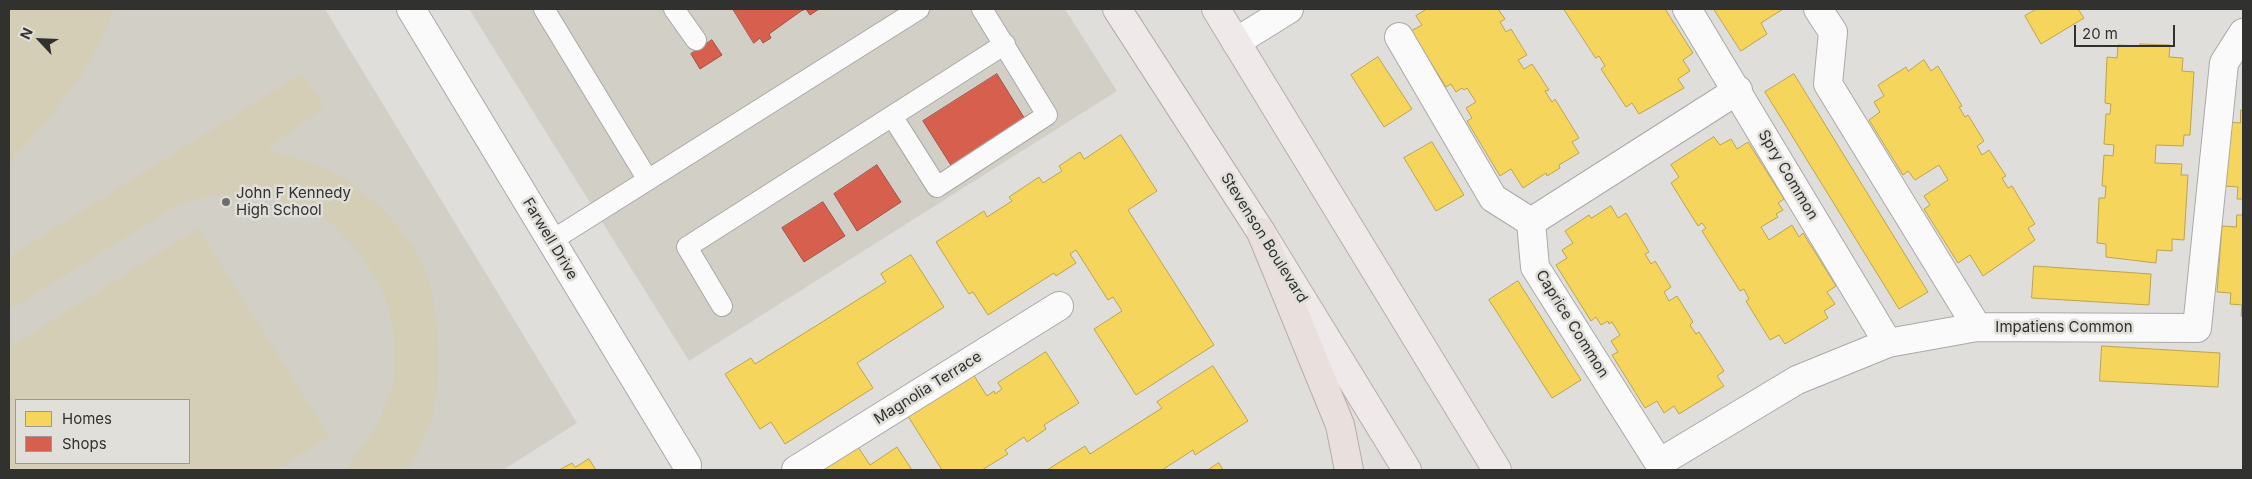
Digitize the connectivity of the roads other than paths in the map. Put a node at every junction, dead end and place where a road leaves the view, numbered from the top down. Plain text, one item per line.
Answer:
1 (411, 9) edge
2 (674, 9) edge
3 (918, 9) edge
4 (982, 9) edge
5 (1117, 9) edge
6 (1216, 9) edge
7 (1289, 9) edge
8 (1687, 9) edge
9 (1818, 9) edge
10 (552, 12) edge
11 (2243, 32) edge
12 (1399, 37) dead end
13 (696, 40) dead end
14 (1236, 42) junction
15 (1004, 44) junction
16 (1738, 90) junction
17 (892, 116) junction
18 (648, 180) junction
19 (1531, 222) junction
20 (1261, 232) junction
21 (552, 241) junction
22 (722, 306) dead end
23 (1059, 306) dead end
24 (1977, 327) junction
25 (1888, 343) junction
26 (1659, 463) joint
27 (688, 467) edge
28 (796, 470) edge
29 (1349, 470) edge
30 (1406, 470) edge
31 (1497, 470) edge

1 - 21 street, Farwell Drive
2 - 13 lane
3 - 18 lane
4 - 15 lane
5 - 20 main road, Stevenson Boulevard
6 - 14 main road
7 - 14 street
8 - 16 street, Spry Common
9 - 24 street
10 - 18 lane
11 - 24 street, Impatiens Common
12 - 19 street
14 - 31 main road
15 - 17 lane
15 - 17 lane
16 - 19 street
16 - 25 street, Spry Common
17 - 22 lane
18 - 21 lane
19 - 26 street, Caprice Common
20 - 29 highway
20 - 30 main road, Stevenson Boulevard
21 - 27 street, Farwell Drive
23 - 28 street, Magnolia Terrace
24 - 25 street, Impatiens Common
25 - 26 street, Impatiens Common

